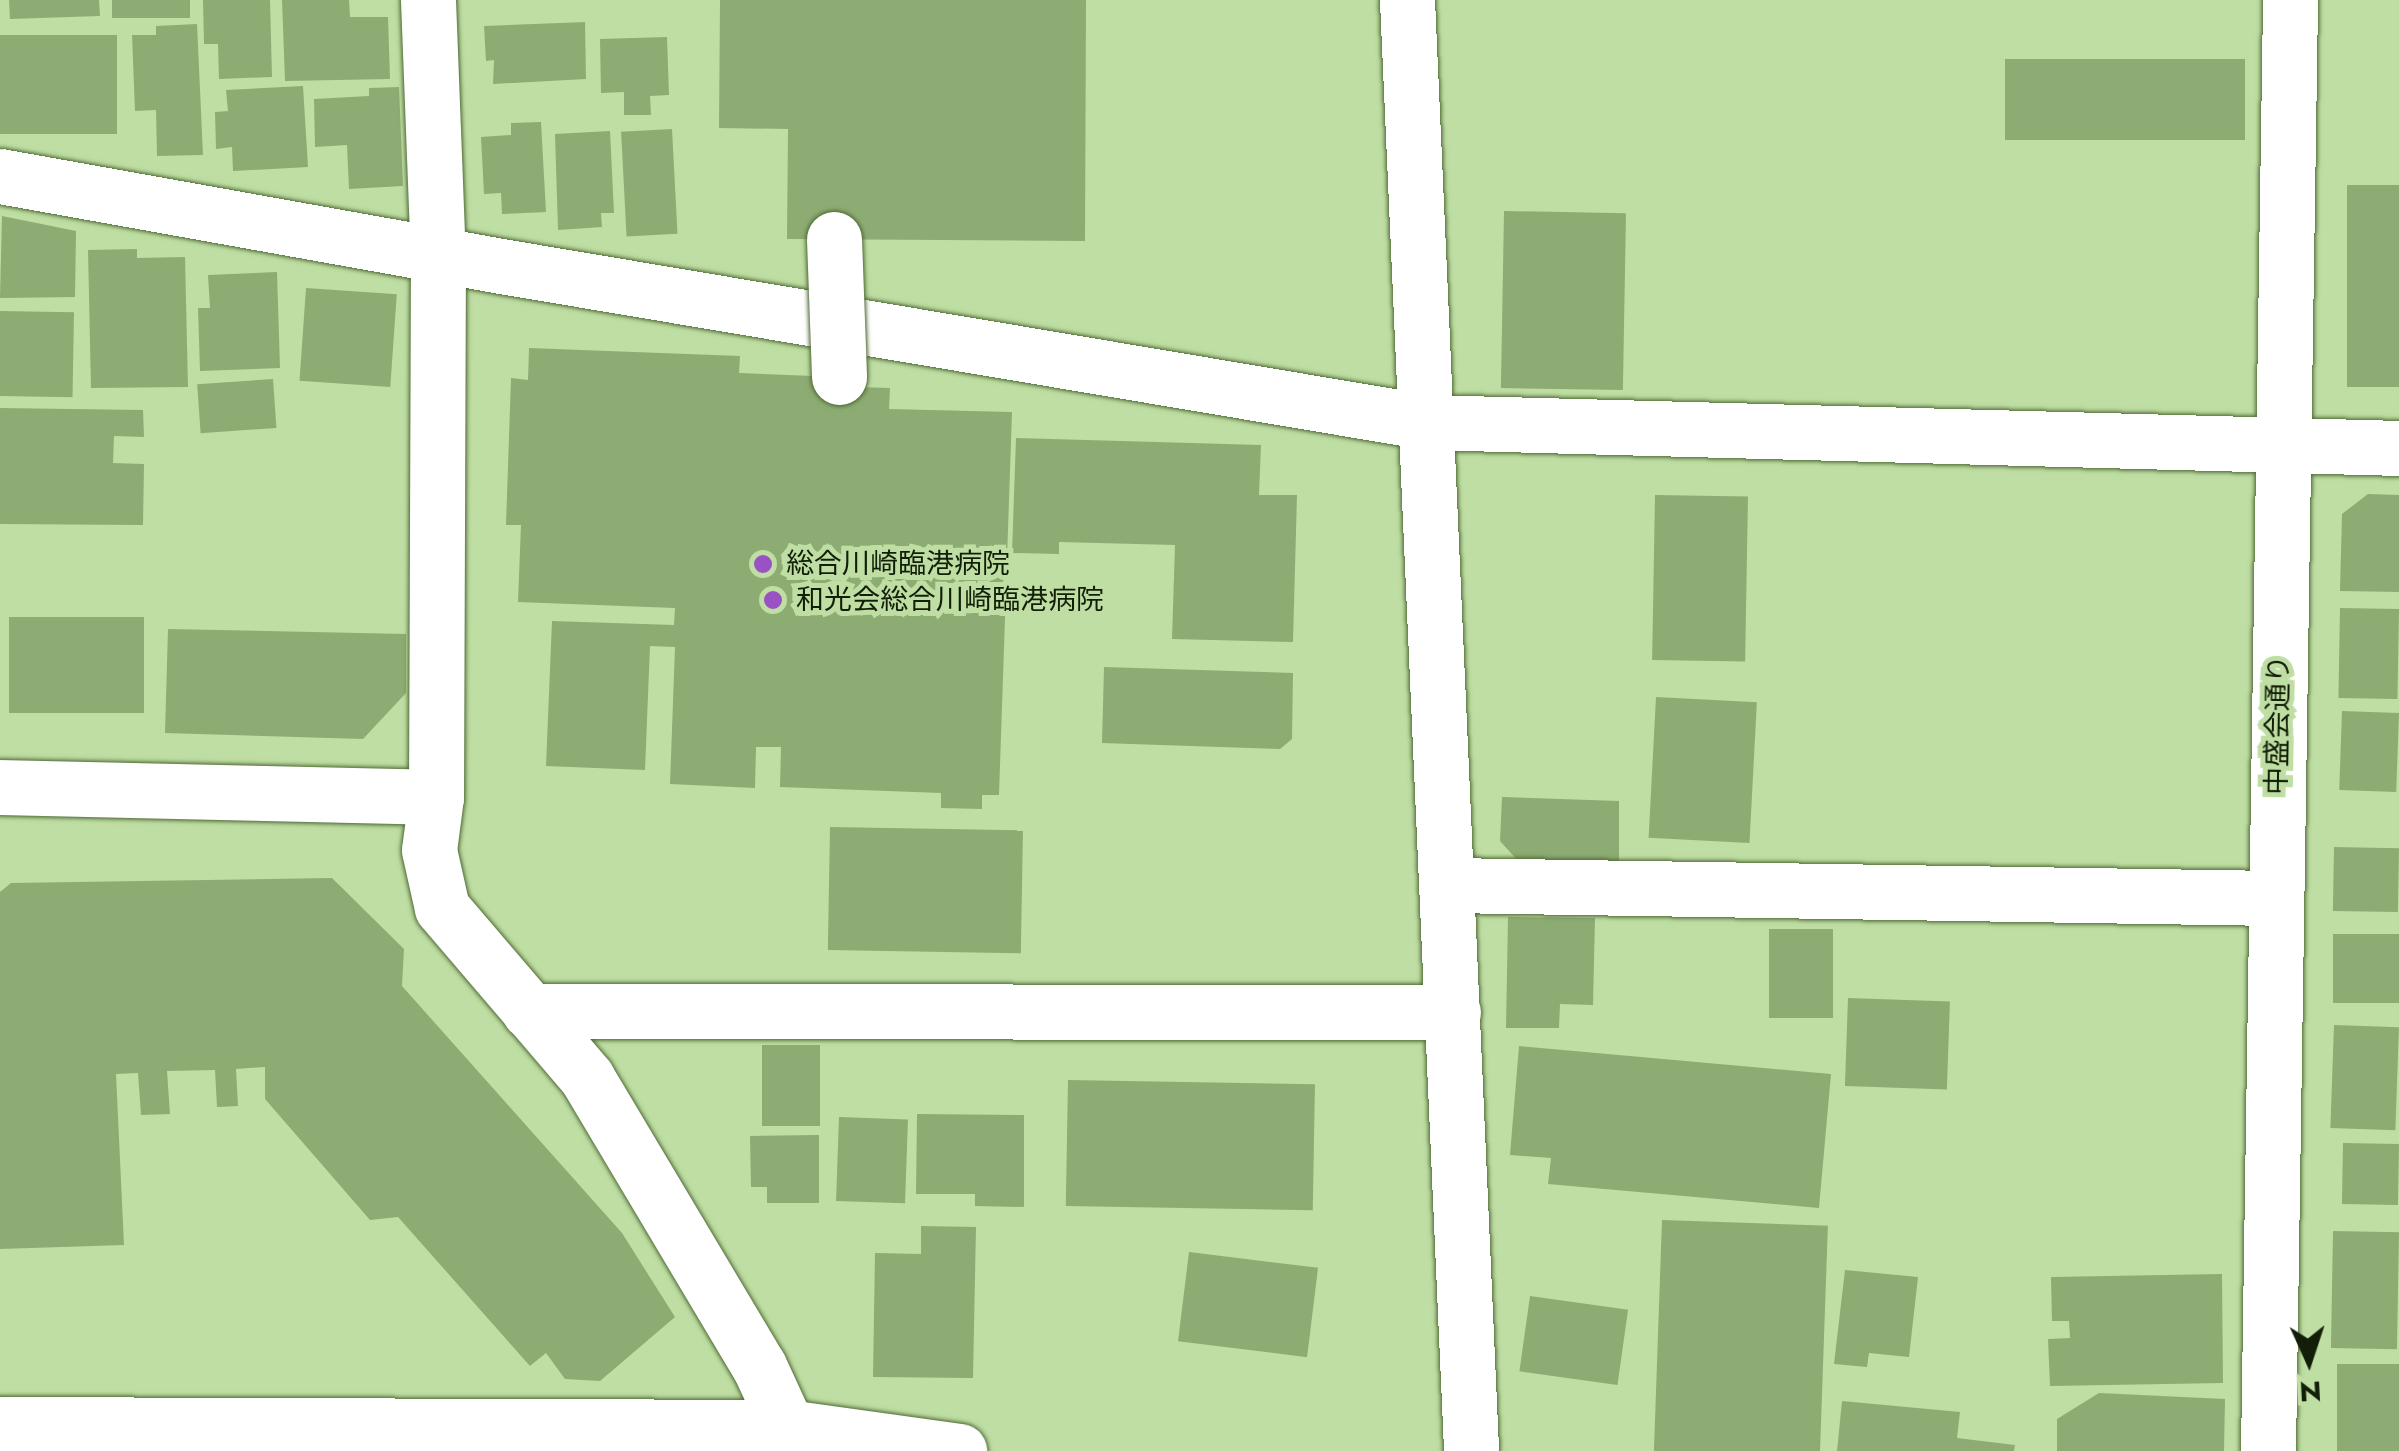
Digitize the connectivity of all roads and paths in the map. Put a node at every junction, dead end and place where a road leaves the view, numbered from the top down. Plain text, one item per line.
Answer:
1 (428, 0) edge
2 (1407, 0) edge
3 (2290, 0) edge
4 (0, 176) edge
5 (834, 239) dead end
6 (438, 254) junction
7 (839, 377) dead end
8 (1426, 422) junction
9 (2284, 448) junction
10 (2399, 448) edge
11 (0, 787) edge
12 (436, 797) junction
13 (1448, 884) junction
14 (2274, 898) junction
15 (529, 1011) junction
16 (1453, 1012) junction
17 (0, 1424) edge
18 (789, 1439) edge
19 (960, 1451) edge
20 (1471, 1451) edge
21 (2268, 1451) edge

1 - 6 street
2 - 8 street
3 - 9 street, 中盛会通り
4 - 6 street
5 - 7 street, bridge
6 - 8 street
6 - 12 street
8 - 9 street
8 - 13 street
9 - 10 street
9 - 14 street, 中盛会通り
11 - 12 street
12 - 15 street
13 - 14 street
13 - 16 street
14 - 21 street, 中盛会通り
15 - 16 street
15 - 18 street
16 - 20 street
17 - 18 street
18 - 19 street

